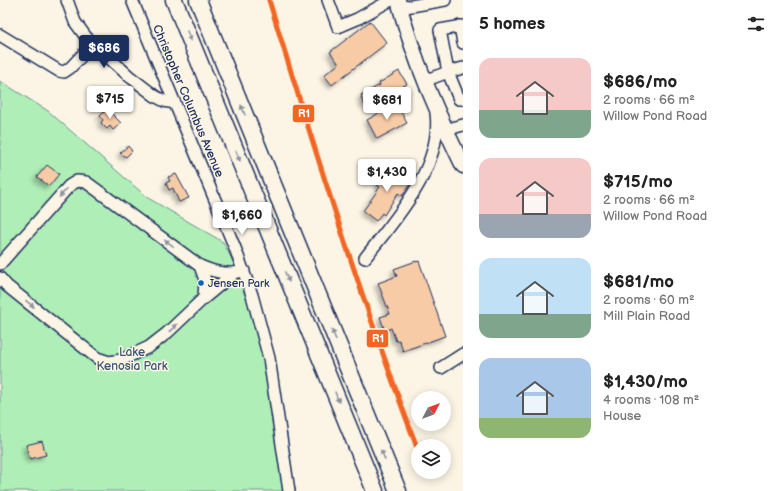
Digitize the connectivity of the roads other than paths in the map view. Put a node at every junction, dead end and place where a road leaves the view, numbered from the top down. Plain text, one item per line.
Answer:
1 (67, 0) edge
2 (132, 0) edge
3 (174, 0) edge
4 (198, 0) edge
5 (328, 0) edge
6 (445, 0) edge
7 (396, 3) edge
8 (462, 26) edge
9 (0, 36) edge
10 (463, 43) edge
11 (93, 44) junction
12 (463, 68) edge
13 (448, 72) junction
14 (424, 81) junction
15 (463, 98) edge
16 (174, 102) junction
17 (436, 109) junction
18 (463, 125) edge
19 (446, 130) junction
20 (459, 147) edge
21 (463, 166) edge
22 (365, 258) dead end
23 (0, 264) edge
24 (200, 266) junction
25 (244, 271) junction
26 (233, 274) junction
27 (0, 278) edge
28 (204, 298) junction
29 (463, 354) edge
30 (441, 368) dead end
31 (289, 491) edge
32 (375, 491) edge
33 (398, 491) edge

1 - 11 street
2 - 16 street, Christopher Columbus Avenue
3 -> 32 highway
33 -> 4 highway
5 - 7 street
6 - 7 street
7 - 14 main road
8 - 10 street
8 - 13 street
9 - 11 street
11 - 16 street
12 - 13 street
13 - 14 street
13 - 15 street
14 - 17 main road
16 - 25 street, Christopher Columbus Avenue
17 - 19 main road
17 - 22 street
18 - 19 street
19 - 20 main road
20 - 21 main road
24 -> 23 street
24 - 26 street
24 - 28 street
25 - 26 street
25 - 31 street, Christopher Columbus Avenue
26 - 28 street
27 -> 28 street
29 - 30 street

